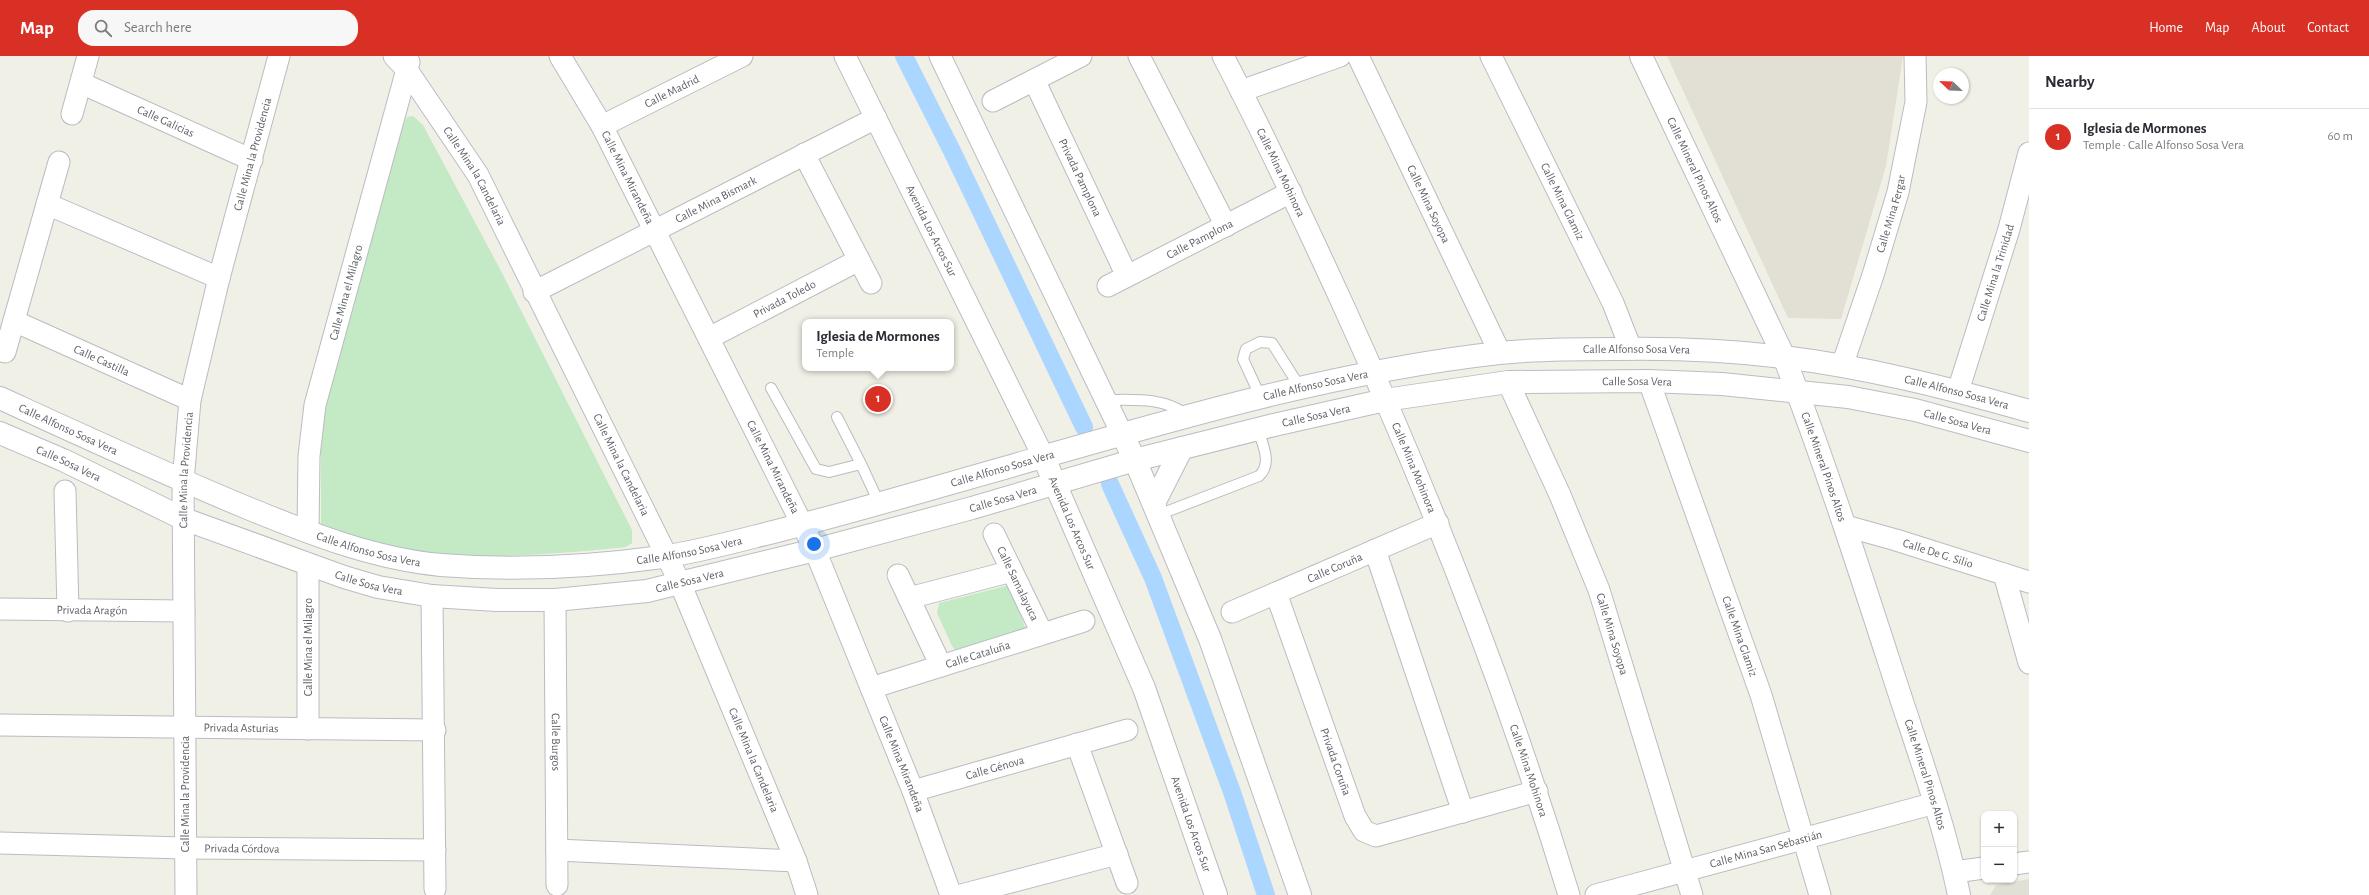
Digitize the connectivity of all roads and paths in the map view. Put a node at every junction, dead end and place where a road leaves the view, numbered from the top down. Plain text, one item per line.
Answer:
1 (88, 56) edge
2 (279, 56) edge
3 (560, 56) edge
4 (742, 56) edge
5 (845, 56) edge
6 (940, 56) edge
7 (1081, 56) edge
8 (1139, 56) edge
9 (1223, 56) edge
10 (1340, 56) edge
11 (1358, 56) edge
12 (1491, 56) edge
13 (1641, 56) edge
14 (1915, 56) edge
15 (404, 61) edge
16 (1034, 80) junction
17 (81, 83) junction
18 (1241, 91) junction
19 (993, 101) dead end
20 (72, 114) dead end
21 (876, 118) junction
22 (602, 126) junction
23 (2029, 153) edge
24 (804, 154) junction
25 (252, 160) junction
26 (59, 162) dead end
27 (1291, 192) junction
28 (47, 204) junction
29 (1226, 226) junction
30 (653, 231) junction
31 (859, 260) junction
32 (1127, 276) junction
33 (219, 278) junction
34 (871, 283) dead end
35 (1108, 286) dead end
36 (534, 292) junction
37 (14, 321) junction
38 (709, 338) junction
39 (1631, 349) junction
40 (5, 352) dead end
41 (1500, 353) junction
42 (1784, 357) junction
43 (1842, 366) junction
44 (1374, 373) junction
45 (1649, 381) junction
46 (1508, 382) junction
47 (771, 388) dead end
48 (1301, 389) junction
49 (1797, 391) junction
50 (1958, 391) junction
51 (0, 398) edge
52 (1262, 398) junction
53 (190, 400) junction
54 (1106, 400) junction
55 (1385, 400) junction
56 (2029, 411) edge
57 (1189, 416) junction
58 (837, 417) dead end
59 (1258, 429) junction
60 (0, 433) edge
61 (1122, 434) junction
62 (2029, 441) edge
63 (1182, 448) junction
64 (1043, 456) junction
65 (1135, 460) junction
66 (861, 464) junction
67 (183, 482) junction
68 (1055, 482) junction
69 (65, 491) dead end
70 (879, 503) junction
71 (1156, 509) junction
72 (184, 519) junction
73 (1438, 523) junction
74 (802, 524) junction
75 (1846, 526) junction
76 (308, 532) junction
77 (994, 534) dead end
78 (815, 550) junction
79 (1375, 550) junction
80 (666, 556) junction
81 (308, 565) junction
82 (1012, 571) junction
83 (898, 574) dead end
84 (2004, 574) junction
85 (2029, 582) edge
86 (680, 583) junction
87 (1276, 593) junction
88 (432, 596) junction
89 (909, 598) junction
90 (555, 600) junction
91 (0, 609) edge
92 (68, 611) junction
93 (184, 611) junction
94 (1232, 612) dead end
95 (1084, 621) dead end
96 (1042, 633) junction
97 (2029, 663) edge
98 (941, 666) junction
99 (871, 688) junction
100 (0, 725) edge
101 (184, 728) junction
102 (308, 729) junction
103 (434, 730) junction
104 (1127, 730) dead end
105 (1078, 744) junction
106 (913, 791) junction
107 (1538, 791) junction
108 (1935, 803) junction
109 (1463, 812) junction
110 (1802, 839) junction
111 (0, 843) edge
112 (185, 848) junction
113 (435, 850) junction
114 (557, 850) junction
115 (1117, 854) junction
116 (796, 861) junction
117 (2029, 862) edge
118 (2017, 864) edge
119 (1981, 868) edge
120 (1686, 870) junction
121 (1954, 872) junction
122 (1127, 883) dead end
123 (557, 884) dead end
124 (435, 889) dead end
125 (186, 895) edge
126 (807, 895) edge
127 (951, 895) edge
128 (961, 895) edge
129 (1216, 895) edge
130 (1300, 895) edge
131 (1569, 895) edge
132 (1596, 895) edge
133 (1692, 895) edge
134 (1820, 895) edge
135 (1958, 895) edge

1 - 17 street
2 - 25 street, Calle Mina la Providencia
3 - 22 street, Calle Mina Mirandeña
4 - 22 street, Calle Madrid
5 - 21 street, Avenida Los Arcos Sur
6 - 54 street
7 - 16 street
8 - 29 street
9 - 18 street, Calle Mina Mohinora
10 - 18 street
11 - 41 street, Calle Mina Soyopa
12 - 39 street, Calle Mina Glamiz
13 - 42 main road, Calle Mineral Pinos Altos
14 - 43 street, Calle Mina Fergar
15 - 36 street, Calle Mina la Candelaria
15 - 76 street, Calle Mina el Milagro
16 - 19 street
16 - 32 street, Privada Pamplona
17 - 20 street
17 - 25 street, Calle Galicias
18 - 27 street, Calle Mina Mohinora
21 - 24 street, Calle Mina Bismark
21 - 64 street, Avenida Los Arcos Sur
22 - 30 street, Calle Mina Mirandeña
23 - 50 street, Calle Mina la Trinidad
24 - 30 street, Calle Mina Bismark
24 - 31 street
25 - 33 street, Calle Mina la Providencia
26 - 28 street
27 - 29 street, Calle Pamplona
27 - 44 street, Calle Mina Mohinora
28 - 33 street
28 - 37 street
29 - 32 street, Calle Pamplona
30 - 36 street, Calle Mina Bismark
30 - 38 street, Calle Mina Mirandeña
31 - 34 street
31 - 38 street, Privada Toledo
32 - 35 street, Calle Pamplona
33 - 53 street, Calle Mina la Providencia
36 - 80 street, Calle Mina la Candelaria
37 - 40 street
37 - 53 street, Calle Castilla
38 - 74 street, Calle Mina Mirandeña
39 - 41 main road, Calle Alfonso Sosa Vera
39 - 42 main road, Calle Alfonso Sosa Vera
41 - 44 main road, Calle Alfonso Sosa Vera
42 - 43 main road, Calle Alfonso Sosa Vera
42 - 49 main road, Calle Mineral Pinos Altos
43 - 50 main road, Calle Alfonso Sosa Vera
44 - 48 main road, Calle Alfonso Sosa Vera
44 - 55 street, Calle Mina Mohinora
45 - 46 main road, Calle Sosa Vera
45 - 49 main road, Calle Sosa Vera
45 - 110 street, Calle Mina Glamiz
46 - 55 main road, Calle Sosa Vera
46 - 120 street, Calle Mina Soyopa
47 - 66 lane
48 - 52 main road, Calle Alfonso Sosa Vera
48 - 52 lane
49 - 62 main road, Calle Sosa Vera
49 - 75 main road, Calle Mineral Pinos Altos
50 - 56 main road, Calle Alfonso Sosa Vera
51 - 67 main road, Calle Alfonso Sosa Vera
52 - 57 main road, Calle Alfonso Sosa Vera
53 - 67 street, Calle Mina la Providencia
54 - 57 lane
54 - 61 street
55 - 59 main road, Calle Sosa Vera
55 - 73 street, Calle Mina Mohinora
57 - 61 main road, Calle Alfonso Sosa Vera
58 - 66 lane
59 - 63 main road, Calle Sosa Vera
59 - 71 lane
60 - 72 main road, Calle Sosa Vera
61 - 64 main road, Calle Alfonso Sosa Vera
61 - 65 main road
63 - 65 main road, Calle Sosa Vera
63 - 71 main road
64 - 68 main road, Avenida Los Arcos Sur
64 - 70 main road, Calle Alfonso Sosa Vera
65 - 68 main road, Calle Sosa Vera
65 - 71 main road
66 - 70 lane
67 - 72 street, Calle Mina la Providencia
67 - 76 main road, Calle Alfonso Sosa Vera
68 - 78 main road, Calle Sosa Vera
68 - 129 main road, Avenida Los Arcos Sur
69 - 92 street
70 - 74 main road, Calle Alfonso Sosa Vera
71 - 130 main road
72 - 81 main road, Calle Sosa Vera
72 - 93 street, Calle Mina la Providencia
73 - 79 street, Calle Coruña
73 - 107 street, Calle Mina Mohinora
74 - 78 street, Calle Mina Mirandeña
74 - 80 main road, Calle Alfonso Sosa Vera
75 - 84 street, Calle De G. Silio
75 - 108 main road, Calle Mineral Pinos Altos
76 - 80 main road, Calle Alfonso Sosa Vera
77 - 82 street, Calle Samalayuca
78 - 86 main road, Calle Sosa Vera
78 - 99 street, Calle Mina Mirandeña
79 - 87 street, Calle Coruña
79 - 109 street
80 - 86 street, Calle Mina la Candelaria
81 - 88 main road, Calle Sosa Vera
81 - 102 street, Calle Mina el Milagro
82 - 89 street
82 - 96 street, Calle Samalayuca
83 - 89 street
84 - 85 street, Calle De G. Silio
84 - 97 street
86 - 90 main road, Calle Sosa Vera
86 - 116 street, Calle Mina la Candelaria
87 - 94 street, Calle Coruña
87 - 109 street, Privada Coruña
88 - 90 main road, Calle Sosa Vera
88 - 103 street
89 - 98 street
90 - 114 street, Calle Burgos
91 - 92 street, Privada Aragón
92 - 93 street, Privada Aragón
93 - 101 street, Calle Mina la Providencia
95 - 96 street, Calle Cataluña
96 - 98 street, Calle Cataluña
98 - 99 street, Calle Cataluña
99 - 106 street, Calle Mina Mirandeña
100 - 101 street, Privada Asturias
101 - 102 street, Privada Asturias
101 - 112 street, Calle Mina la Providencia
102 - 103 street, Privada Asturias
103 - 113 street
104 - 105 street, Calle Génova
105 - 106 street, Calle Génova
105 - 115 street
106 - 127 street, Calle Mina Mirandeña
107 - 109 street, Privada Coruña
107 - 131 street, Calle Mina Mohinora
108 - 110 street, Calle Mina San Sebastián
108 - 121 main road, Calle Mineral Pinos Altos
110 - 120 street, Calle Mina San Sebastián
110 - 134 street, Calle Mina Glamiz
111 - 112 street, Privada Córdova
112 - 113 street, Privada Córdova
112 - 125 street, Calle Mina la Providencia
113 - 124 street
114 - 116 street
114 - 123 street, Calle Burgos
115 - 122 street
115 - 128 street
116 - 126 street, Calle Mina la Candelaria
117 - 118 street
119 - 121 street
120 - 132 street, Calle Mina San Sebastián
120 - 133 street, Calle Mina Soyopa
121 - 135 main road, Calle Mineral Pinos Altos

